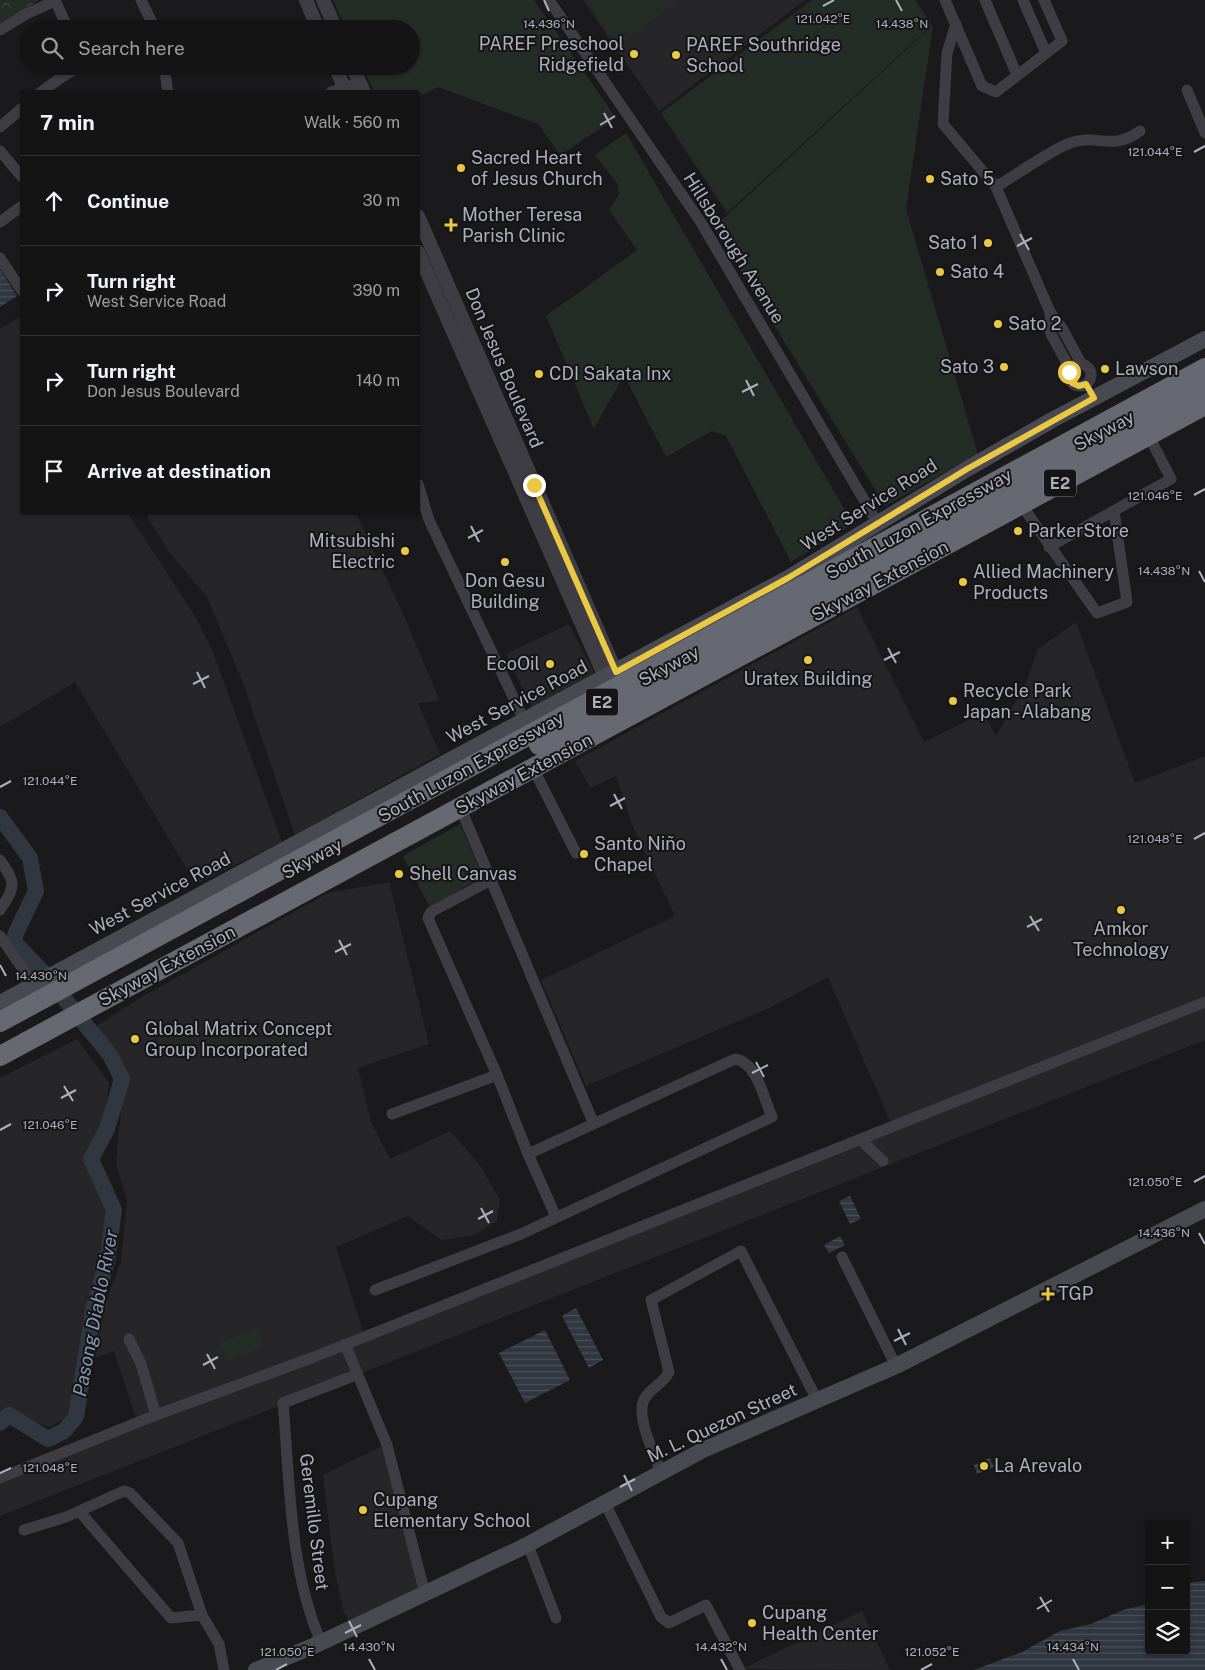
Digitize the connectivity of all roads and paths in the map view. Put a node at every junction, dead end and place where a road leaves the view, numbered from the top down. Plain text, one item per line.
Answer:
1 (141, 0) edge
2 (306, 0) edge
3 (323, 0) edge
4 (549, 0) edge
5 (945, 0) edge
6 (985, 0) edge
7 (1022, 0) edge
8 (1044, 0) edge
9 (55, 1) edge
10 (329, 14) junction
11 (64, 20) edge
12 (151, 20) edge
13 (314, 20) edge
14 (321, 20) edge
15 (332, 20) edge
16 (956, 24) junction
17 (0, 30) edge
18 (947, 53) junction
19 (1046, 53) junction
20 (967, 55) junction
21 (65, 75) edge
22 (165, 75) edge
23 (337, 75) edge
24 (356, 75) edge
25 (1017, 75) junction
26 (362, 88) edge
27 (44, 90) edge
28 (168, 90) edge
29 (341, 90) edge
30 (348, 90) edge
31 (1188, 90) dead end
32 (20, 110) edge
33 (0, 127) edge
34 (1140, 131) dead end
35 (1205, 133) edge
36 (0, 151) edge
37 (20, 175) edge
38 (996, 188) junction
39 (20, 207) edge
40 (420, 221) edge
41 (0, 222) edge
42 (420, 256) edge
43 (0, 258) edge
44 (20, 289) edge
45 (1050, 312) junction
46 (1205, 339) edge
47 (1205, 356) edge
48 (1081, 363) junction
49 (1069, 367) junction
50 (1205, 368) edge
51 (1205, 377) edge
52 (1205, 386) edge
53 (1090, 391) junction
54 (1205, 396) edge
55 (1205, 405) edge
56 (1205, 410) edge
57 (1151, 440) junction
58 (528, 488) junction
59 (420, 491) edge
60 (1023, 507) junction
61 (1114, 511) junction
62 (877, 522) junction
63 (1049, 547) junction
64 (610, 675) junction
65 (524, 720) junction
66 (536, 774) junction
67 (463, 814) junction
68 (576, 853) dead end
69 (0, 860) edge
70 (491, 880) junction
71 (0, 910) edge
72 (1, 940) edge
73 (49, 984) junction
74 (1205, 1002) edge
75 (0, 1005) edge
76 (76, 1013) junction
77 (0, 1022) edge
78 (0, 1027) edge
79 (0, 1036) edge
80 (0, 1045) edge
81 (0, 1056) edge
82 (0, 1062) edge
83 (497, 1075) junction
84 (392, 1114) dead end
85 (593, 1122) junction
86 (860, 1139) junction
87 (528, 1154) junction
88 (883, 1161) dead end
89 (1205, 1209) edge
90 (556, 1218) junction
91 (842, 1257) dead end
92 (375, 1290) dead end
93 (129, 1339) dead end
94 (345, 1344) junction
95 (896, 1366) junction
96 (356, 1375) junction
97 (817, 1400) junction
98 (156, 1415) junction
99 (661, 1473) junction
100 (0, 1478) edge
101 (605, 1503) junction
102 (80, 1512) junction
103 (24, 1530) dead end
104 (528, 1545) junction
105 (425, 1594) junction
106 (202, 1615) junction
107 (556, 1618) dead end
108 (321, 1642) junction
109 (224, 1670) edge
110 (256, 1670) edge
111 (740, 1670) edge

1 - 12 street
2 - 13 street
3 - 10 street
4 - 62 street, Hillsborough Avenue
5 - 16 street
6 - 25 street
7 - 19 street
8 - 19 street
9 - 11 street
9 - 17 street
10 - 14 street
10 - 15 street
16 - 18 street
16 - 20 street
18 - 20 street
18 - 38 street
19 - 25 street
20 - 25 street
21 - 27 street
22 - 28 street
23 - 29 street
24 - 26 street
26 - 30 street
31 - 35 street
32 - 33 street
34 - 38 street
36 - 37 street
38 - 45 street
39 - 41 street
40 - 58 street, Don Jesus Boulevard
42 - 58 street, Don Jesus Boulevard
43 - 44 street
45 - 48 street
45 - 49 street
46 - 53 main road, West Service Road
47 - 75 highway, E2
48 - 49 street
48 - 53 street
49 - 53 street
50 - 73 highway, South Luzon Expressway / E2
51 - 78 highway, Skyway / E2
52 - 79 highway, Skyway / E2
53 - 62 main road, West Service Road
54 - 76 highway, South Luzon Expressway / E2
55 - 81 highway, Skyway Extension / E2
56 - 57 main road
57 - 60 main road
57 - 61 street
58 - 64 street, Don Jesus Boulevard
59 - 65 street
60 - 63 street
60 - 66 main road
61 - 63 street
61 - 63 street
62 - 64 main road, West Service Road
64 - 65 main road, West Service Road
65 - 73 main road, West Service Road
66 - 67 main road
66 - 68 street
67 - 70 street
67 - 76 main road
69 - 71 street
70 - 83 street
70 - 85 street
72 - 73 street
73 - 75 main road, West Service Road
73 - 77 highway, South Luzon Expressway / E2
74 - 86 street
76 - 80 highway, South Luzon Expressway / E2
76 - 82 main road
83 - 84 street
83 - 87 street
85 - 87 street
85 - 90 street
86 - 88 street
86 - 94 street
87 - 90 street
89 - 95 main road, M. L. Quezon Street
90 - 92 street
91 - 95 street
93 - 98 street
94 - 96 street
94 - 98 street
95 - 97 main road, M. L. Quezon Street
96 - 105 street
96 - 108 street, Geremillo Street
97 - 99 main road, M. L. Quezon Street
97 - 99 street
98 - 100 street
99 - 101 main road, M. L. Quezon Street
101 - 104 main road, M. L. Quezon Street
101 - 111 street
102 - 103 street
102 - 106 street
102 - 106 street
104 - 105 main road, M. L. Quezon Street
104 - 107 street
105 - 108 main road, M. L. Quezon Street
106 - 109 street
108 - 110 main road, M. L. Quezon Street

